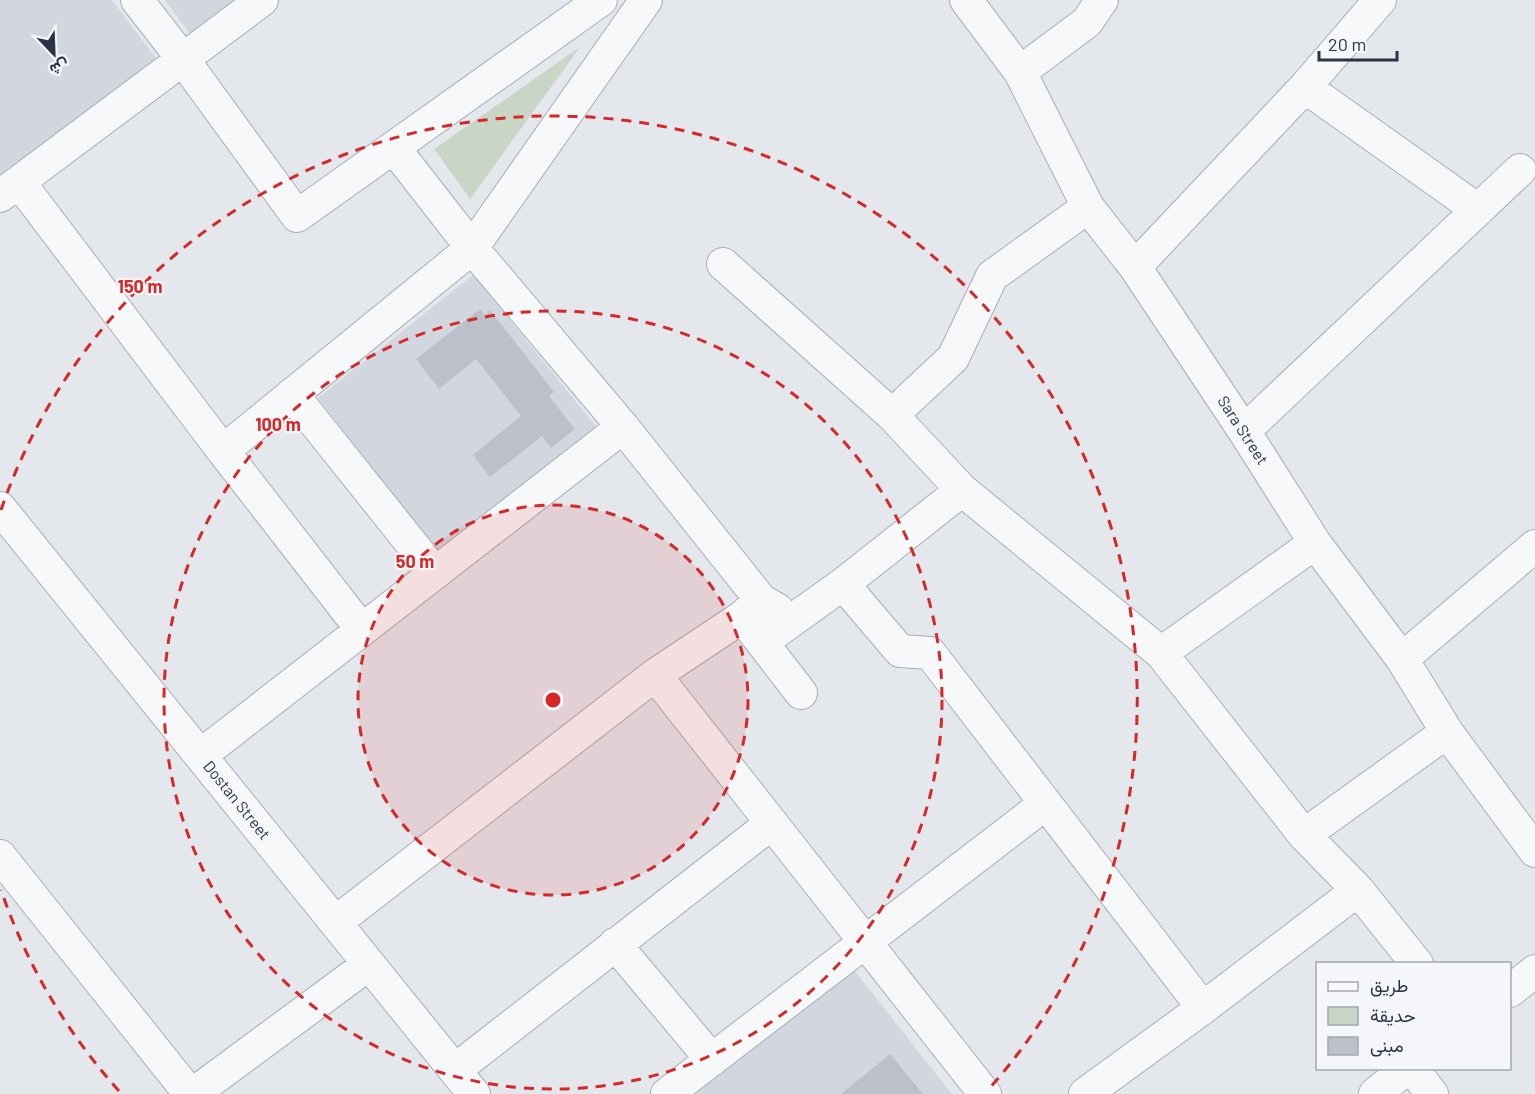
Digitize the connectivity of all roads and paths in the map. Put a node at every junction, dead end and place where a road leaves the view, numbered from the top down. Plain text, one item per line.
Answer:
1 (137, 0) edge
2 (262, 0) edge
3 (601, 0) edge
4 (646, 0) edge
5 (966, 0) edge
6 (1102, 0) edge
7 (1380, 0) edge
8 (182, 58) junction
9 (1020, 72) junction
10 (1305, 87) junction
11 (394, 148) junction
12 (1520, 170) dead end
13 (9, 189) edge
14 (1088, 207) junction
15 (1478, 210) junction
16 (472, 248) junction
17 (723, 264) dead end
18 (1135, 267) junction
19 (292, 394) junction
20 (892, 415) junction
21 (622, 427) junction
22 (1244, 431) junction
23 (223, 450) junction
24 (962, 490) junction
25 (5, 526) edge
26 (1315, 543) junction
27 (1535, 546) edge
28 (435, 573) junction
29 (843, 584) junction
30 (760, 609) junction
31 (362, 630) junction
32 (762, 642) junction
33 (1161, 653) junction
34 (1402, 659) junction
35 (655, 675) junction
36 (801, 693) dead end
37 (1447, 732) junction
38 (201, 755) junction
39 (1046, 804) junction
40 (772, 823) junction
41 (1304, 835) junction
42 (1535, 851) edge
43 (0, 856) edge
44 (1358, 890) junction
45 (336, 922) junction
46 (866, 941) junction
47 (615, 944) junction
48 (1416, 962) edge
49 (369, 964) junction
50 (1535, 970) edge
51 (1511, 989) edge
52 (1203, 1008) junction
53 (712, 1060) junction
54 (455, 1070) junction
55 (1405, 1070) edge
56 (1414, 1070) edge
57 (191, 1094) edge
58 (474, 1094) edge
59 (667, 1094) edge
60 (985, 1094) edge
61 (1085, 1094) edge
62 (1375, 1094) edge
63 (1432, 1094) edge

1 - 8 street
2 - 8 street
3 - 11 street
4 - 16 street
5 - 9 street, Sara Street
6 - 9 street
7 - 10 street
8 - 11 street
8 - 13 street
9 - 14 street, Sara Street
10 - 15 street
10 - 18 street
11 - 16 street
12 - 15 street
13 - 23 street
14 - 18 street, Sara Street
14 - 20 street
15 - 22 street
16 - 19 street
16 - 21 street
17 - 20 street
18 - 22 street, Sara Street
19 - 23 street
19 - 28 street
20 - 24 street
21 - 28 street
21 - 30 street
22 - 26 street, Sara Street
23 - 31 street
24 - 29 street
24 - 33 street
25 - 38 street, Dostan Street
26 - 33 street
26 - 34 street, Sara Street
27 - 34 street
28 - 31 street
29 - 32 street
29 - 39 street
30 - 32 street
30 - 35 street
31 - 38 street
32 - 36 street
33 - 41 street
34 - 37 street, Sara Street
35 - 40 street
35 - 45 street
37 - 41 street
37 - 42 street, Sara Street
38 - 45 street, Dostan Street
39 - 46 street
39 - 52 street
40 - 46 street
40 - 47 street
41 - 44 street
43 - 57 street
44 - 48 street
44 - 52 street
45 - 49 street, Dostan Street
46 - 53 street
46 - 60 street
47 - 53 street
47 - 54 street
49 - 54 street, Dostan Street
49 - 57 street
50 - 51 street
52 - 61 street
53 - 59 street
54 - 58 street, Dostan Street
55 - 62 street
56 - 63 street

